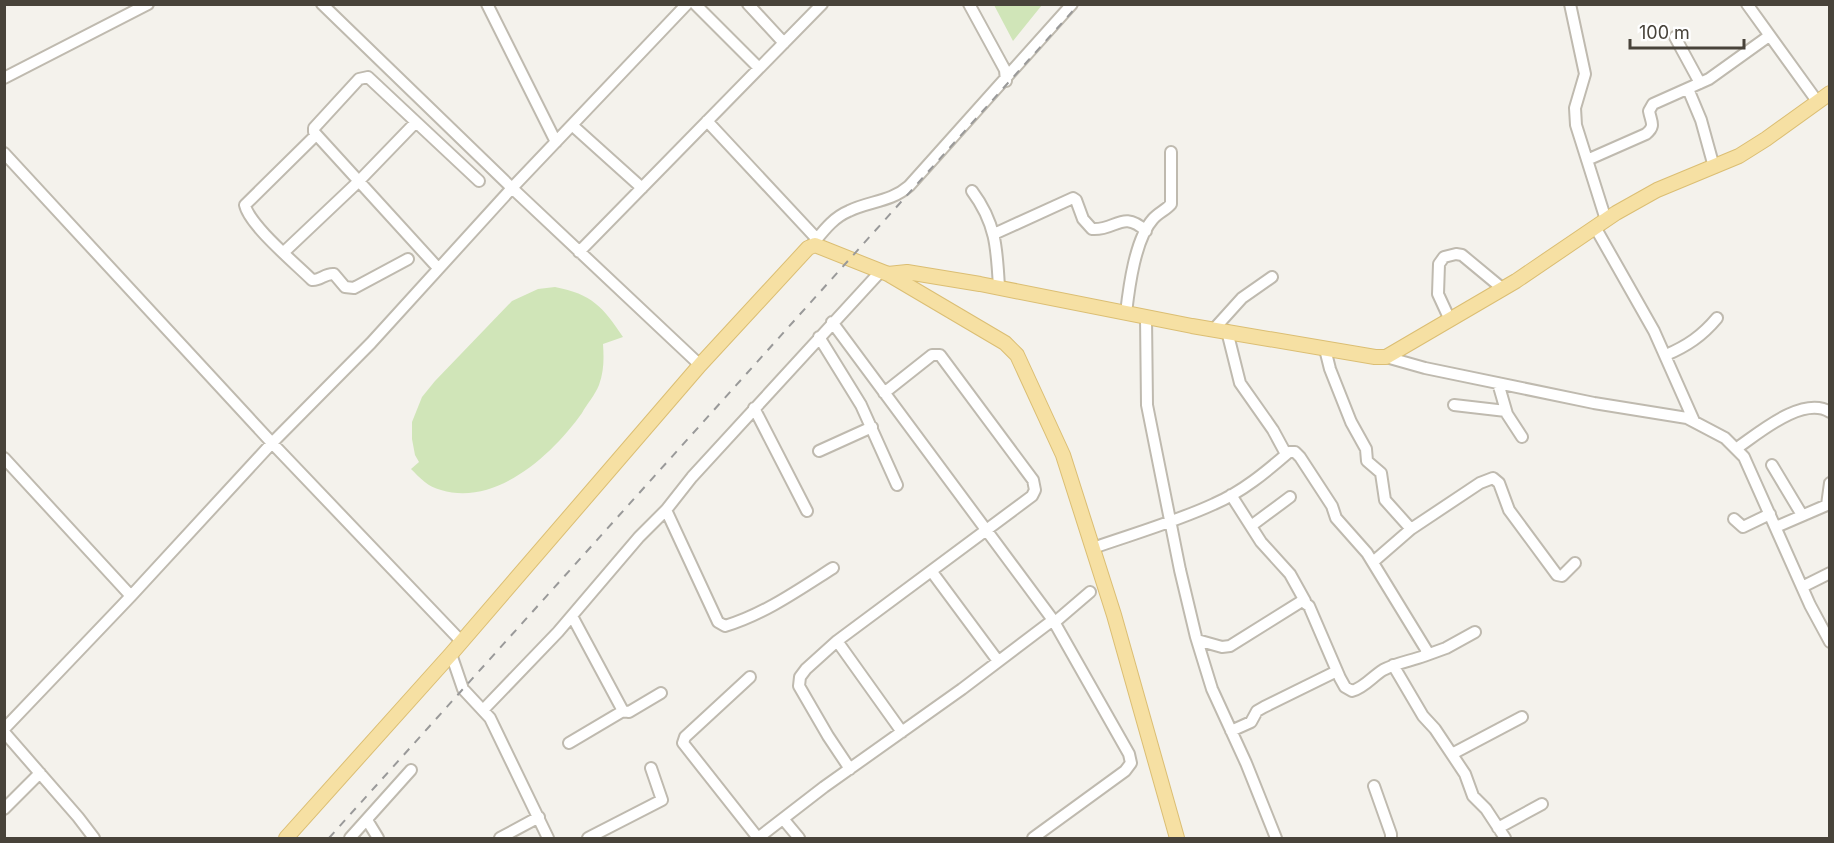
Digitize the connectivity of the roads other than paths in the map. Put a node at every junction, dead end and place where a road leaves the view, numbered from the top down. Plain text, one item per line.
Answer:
1 (148, 4) edge
2 (322, 4) edge
3 (487, 4) edge
4 (687, 4) edge
5 (695, 4) edge
6 (748, 4) edge
7 (822, 4) edge
8 (969, 4) edge
9 (1072, 4) edge
10 (1570, 4) edge
11 (1747, 4) edge
12 (1769, 36) junction
13 (1674, 37) dead end
14 (784, 43) junction
15 (759, 68) junction
16 (4, 78) edge
17 (1006, 81) junction
18 (1700, 83) junction
19 (1688, 89) junction
20 (1830, 93) edge
21 (1817, 101) junction
22 (707, 121) junction
23 (416, 122) junction
24 (572, 124) junction
25 (316, 135) junction
26 (556, 142) junction
27 (1171, 152) dead end
28 (4, 153) edge
29 (1587, 160) junction
30 (1714, 167) junction
31 (479, 181) dead end
32 (358, 182) junction
33 (512, 188) junction
34 (642, 188) junction
35 (972, 191) dead end
36 (1600, 223) junction
37 (1146, 231) junction
38 (994, 234) junction
39 (814, 242) junction
40 (284, 252) junction
41 (579, 252) junction
42 (408, 259) dead end
43 (438, 268) junction
44 (885, 272) junction
45 (1272, 277) dead end
46 (999, 288) junction
47 (1503, 289) junction
48 (1126, 313) junction
49 (1146, 316) junction
50 (1717, 318) dead end
51 (1450, 320) junction
52 (832, 322) junction
53 (1220, 330) junction
54 (819, 337) junction
55 (1325, 348) junction
56 (1666, 355) junction
57 (1386, 357) junction
58 (700, 365) junction
59 (1498, 383) junction
60 (884, 393) junction
61 (1454, 405) dead end
62 (754, 408) junction
63 (1506, 411) junction
64 (1830, 412) edge
65 (1694, 421) junction
66 (872, 427) junction
67 (1522, 437) dead end
68 (272, 443) junction
69 (1737, 448) junction
70 (819, 451) dead end
71 (1286, 454) junction
72 (4, 458) edge
73 (1772, 465) dead end
74 (1830, 483) edge
75 (897, 485) dead end
76 (1231, 495) junction
77 (1290, 496) dead end
78 (666, 510) junction
79 (807, 512) dead end
80 (1770, 514) junction
81 (1802, 515) junction
82 (1734, 519) dead end
83 (1170, 522) junction
84 (1251, 526) junction
85 (1776, 527) junction
86 (1411, 529) junction
87 (987, 531) junction
88 (1093, 548) junction
89 (1373, 562) junction
90 (1575, 563) dead end
91 (833, 568) dead end
92 (932, 572) junction
93 (1830, 573) edge
94 (1802, 587) junction
95 (1090, 592) dead end
96 (131, 596) junction
97 (1305, 601) junction
98 (572, 616) junction
99 (1054, 621) junction
100 (1475, 632) dead end
101 (1197, 640) junction
102 (461, 641) junction
103 (837, 641) junction
104 (1830, 642) edge
105 (451, 654) junction
106 (1424, 656) junction
107 (998, 661) junction
108 (1393, 665) junction
109 (1337, 671) junction
110 (750, 677) dead end
111 (661, 693) dead end
112 (484, 709) junction
113 (622, 711) junction
114 (1522, 717) dead end
115 (4, 731) edge
116 (1231, 731) junction
117 (903, 732) junction
118 (569, 742) dead end
119 (1452, 754) junction
120 (651, 768) dead end
121 (850, 769) junction
122 (411, 770) dead end
123 (40, 773) junction
124 (1374, 786) dead end
125 (1542, 804) dead end
126 (4, 809) edge
127 (539, 817) junction
128 (367, 820) junction
129 (784, 820) junction
130 (1498, 828) junction
131 (94, 838) edge
132 (286, 838) edge
133 (350, 838) edge
134 (378, 838) edge
135 (500, 838) edge
136 (548, 838) edge
137 (588, 838) edge
138 (758, 838) edge
139 (799, 838) edge
140 (1033, 838) edge
141 (1177, 838) edge
142 (1276, 838) edge
143 (1391, 838) edge
144 (1505, 838) edge

1 - 16 street
2 - 33 street
3 - 26 street
4 - 24 street
5 - 15 street
6 - 14 street
7 - 14 street
8 - 17 street
9 - 17 street
10 - 29 street
11 - 12 street
12 - 18 street
12 - 21 street
13 - 18 street
14 - 15 street
15 - 22 street
17 - 39 street
18 - 19 street
19 - 29 street
19 - 30 street
20 - 21 main road
21 - 30 main road
22 - 34 street
22 - 39 street
23 - 25 street
23 - 31 street
23 - 32 street
24 - 26 street
24 - 34 street
25 - 32 street
25 - 40 street
26 - 33 street
27 - 37 street
28 - 68 street
29 - 36 street
30 - 36 main road
32 - 40 street
32 - 43 street
33 - 41 street
33 - 43 street
34 - 41 street
35 - 38 street
36 - 47 main road
36 - 56 street
37 - 38 street
37 - 48 street
38 - 46 street
39 - 44 main road
39 - 58 main road
40 - 42 street
41 - 58 street
43 - 68 street
44 - 46 main road
44 - 52 street
44 - 88 main road
45 - 53 street
46 - 48 main road
47 - 51 main road
47 - 51 street
48 - 49 main road
49 - 53 main road
49 - 83 street
50 - 56 street
51 - 57 main road
52 - 54 street
52 - 60 street
53 - 55 main road
53 - 71 street
54 - 62 street
54 - 66 street
55 - 57 main road
55 - 86 street
56 - 65 street
57 - 59 street
58 - 102 main road
59 - 63 street
59 - 65 street
60 - 87 street
60 - 87 street
61 - 63 street
62 - 78 street
62 - 79 street
63 - 67 street
64 - 69 street
65 - 69 street
66 - 70 street
66 - 75 street
68 - 96 street
68 - 102 street
69 - 80 street
71 - 76 street
71 - 89 street
72 - 96 street
73 - 81 street
74 - 81 street
76 - 83 street
76 - 84 street
77 - 84 street
78 - 91 street
78 - 98 street
80 - 82 street
80 - 85 street
81 - 85 street
83 - 88 street
83 - 101 street
84 - 97 street
85 - 94 street
86 - 89 street
86 - 90 street
87 - 92 street
87 - 99 street
88 - 141 main road
89 - 106 street
92 - 103 street
92 - 107 street
93 - 94 street
94 - 104 street
95 - 99 street
96 - 115 street
97 - 101 street
97 - 109 street
98 - 112 street
98 - 113 street
99 - 107 street
99 - 140 street
100 - 106 street
101 - 116 street
102 - 105 main road
103 - 117 street
103 - 121 street
105 - 112 street
105 - 132 main road
106 - 108 street
107 - 117 street
108 - 109 street
108 - 119 street
109 - 116 street
110 - 138 street
111 - 113 street
112 - 127 street
113 - 118 street
114 - 119 street
115 - 123 street
116 - 142 street
117 - 121 street
119 - 130 street
120 - 137 street
121 - 129 street
122 - 128 street
123 - 126 street
123 - 131 street
124 - 143 street
125 - 130 street
127 - 135 street
127 - 136 street
128 - 133 street
128 - 134 street
129 - 138 street
129 - 139 street
130 - 144 street

